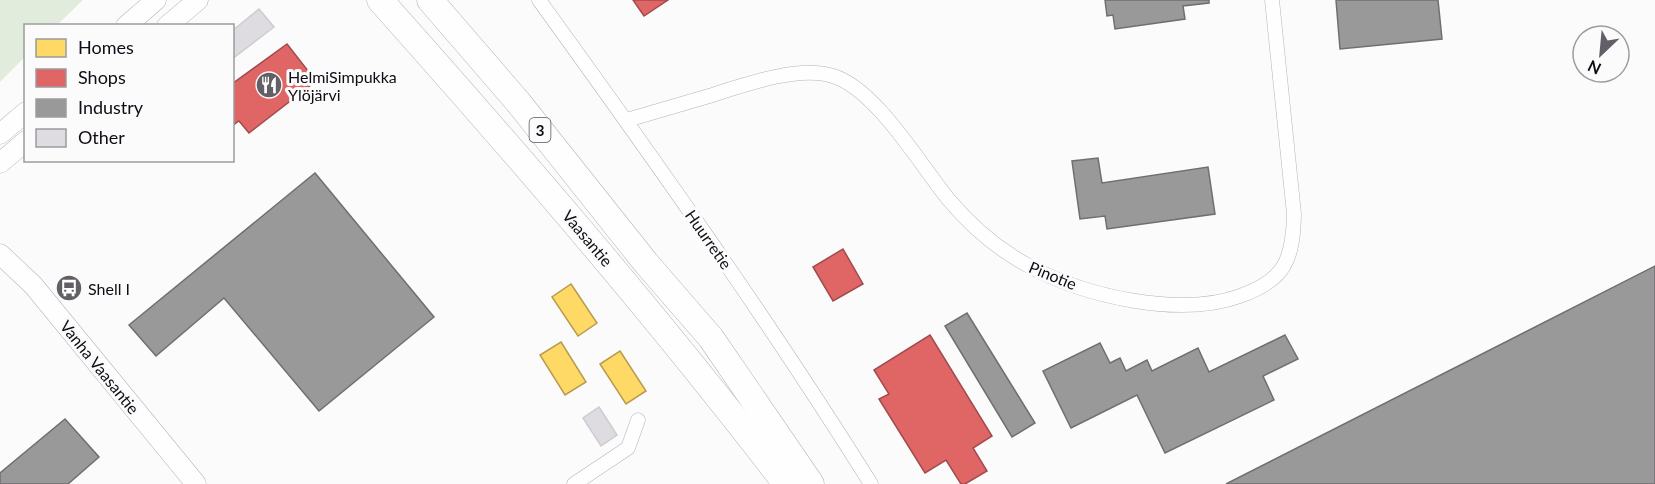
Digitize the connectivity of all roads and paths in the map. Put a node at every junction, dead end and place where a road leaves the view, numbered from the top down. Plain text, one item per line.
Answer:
1 (156, 0) edge
2 (198, 0) edge
3 (380, 0) edge
4 (430, 0) edge
5 (539, 0) edge
6 (1272, 0) edge
7 (128, 24) edge
8 (169, 24) edge
9 (24, 114) edge
10 (627, 120) junction
11 (0, 134) edge
12 (24, 143) edge
13 (0, 163) edge
14 (0, 254) edge
15 (638, 420) dead end
16 (196, 484) edge
17 (574, 484) edge
18 (786, 484) edge
19 (811, 484) edge
20 (871, 484) edge

1 - 7 main road
2 - 8 main road
3 - 18 highway, Vaasantie / 3
4 - 19 highway, Vaasantie / 3
5 - 10 street, Huurretie
6 - 10 street, Pinotie
9 - 11 main road
10 - 20 street, Huurretie
12 - 13 main road
14 - 16 main road, Vanha Vaasantie
15 - 17 street

